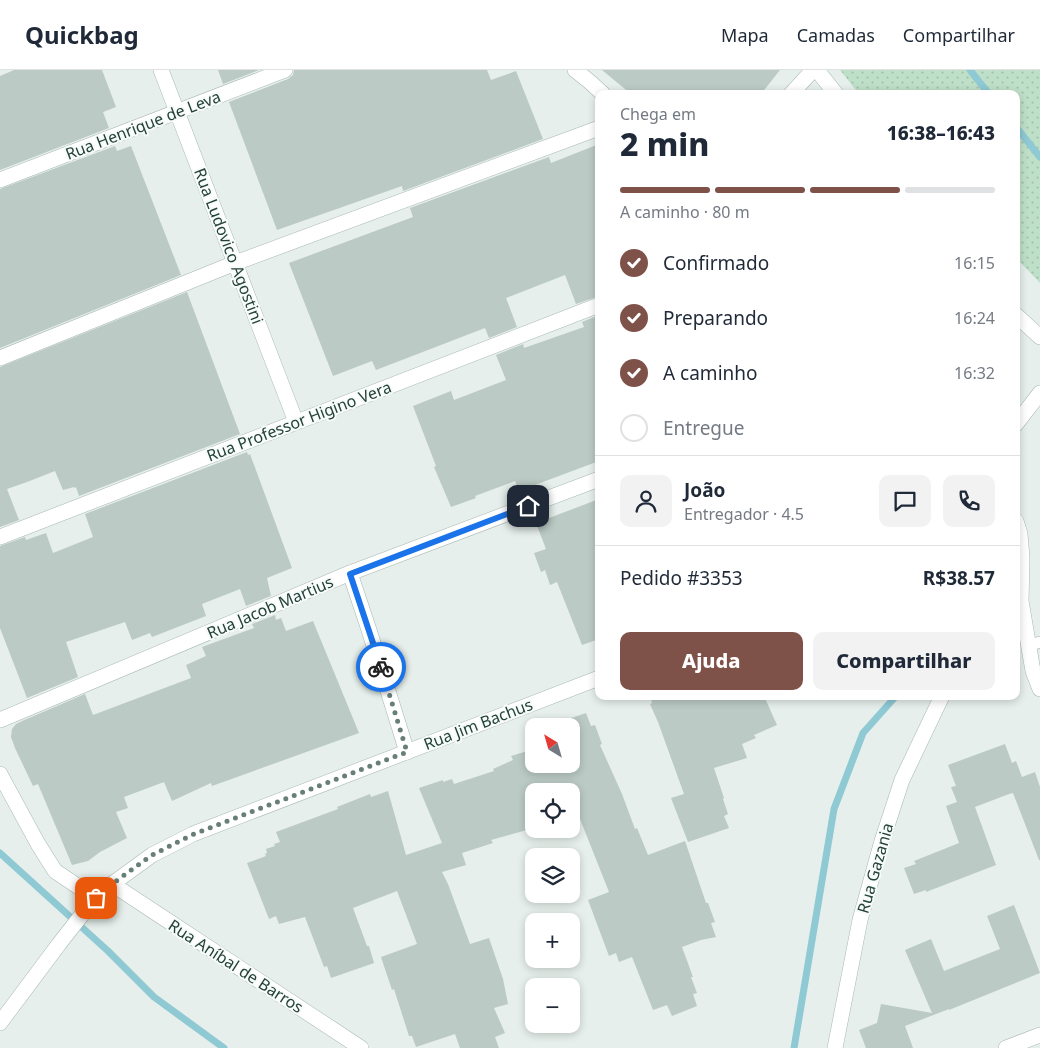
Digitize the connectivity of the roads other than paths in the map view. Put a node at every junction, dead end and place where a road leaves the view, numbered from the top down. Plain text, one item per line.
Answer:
1 (161, 70) edge
2 (285, 70) edge
3 (575, 70) edge
4 (815, 70) edge
5 (598, 90) edge
6 (795, 90) edge
7 (832, 90) edge
8 (177, 111) junction
9 (595, 129) edge
10 (0, 180) edge
11 (235, 263) junction
12 (595, 307) edge
13 (1020, 320) edge
14 (1040, 337) edge
15 (0, 358) edge
16 (1040, 393) edge
17 (1020, 419) edge
18 (296, 422) junction
19 (595, 481) edge
20 (1020, 534) edge
21 (0, 536) edge
22 (350, 574) junction
23 (1020, 580) edge
24 (1020, 607) edge
25 (1034, 644) edge
26 (595, 680) edge
27 (1040, 688) edge
28 (940, 700) edge
29 (0, 720) edge
30 (407, 752) junction
31 (0, 774) edge
32 (112, 884) junction
33 (96, 898) junction
34 (0, 1022) edge
35 (1040, 1035) edge
36 (361, 1048) edge
37 (836, 1048) edge
38 (1006, 1048) edge

1 - 8 street, Rua Ludovico Agostini
2 - 8 street, Rua Henrique de Leva
3 - 5 street
4 - 6 street
4 - 7 street
8 - 10 street, Rua Henrique de Leva
8 - 11 street, Rua Ludovico Agostini
9 - 11 street
11 - 15 street
11 - 18 street, Rua Ludovico Agostini
12 - 18 street, Rua Professor Higino Vera
13 - 14 street
16 - 17 street
18 - 21 street, Rua Professor Higino Vera
19 - 22 street, Rua Jacob Martius
20 - 23 street
22 - 29 street, Rua Jacob Martius
22 - 30 street
24 - 25 street
25 - 27 street
26 - 30 street, Rua Jim Bachus
28 - 37 street, Rua Gazania
30 - 32 street, Rua Jim Bachus
31 - 33 street
32 - 33 street, Rua Jim Bachus
32 - 36 street, Rua Aníbal de Barros
33 - 34 street, Rua Jim Bachus
35 - 38 street

